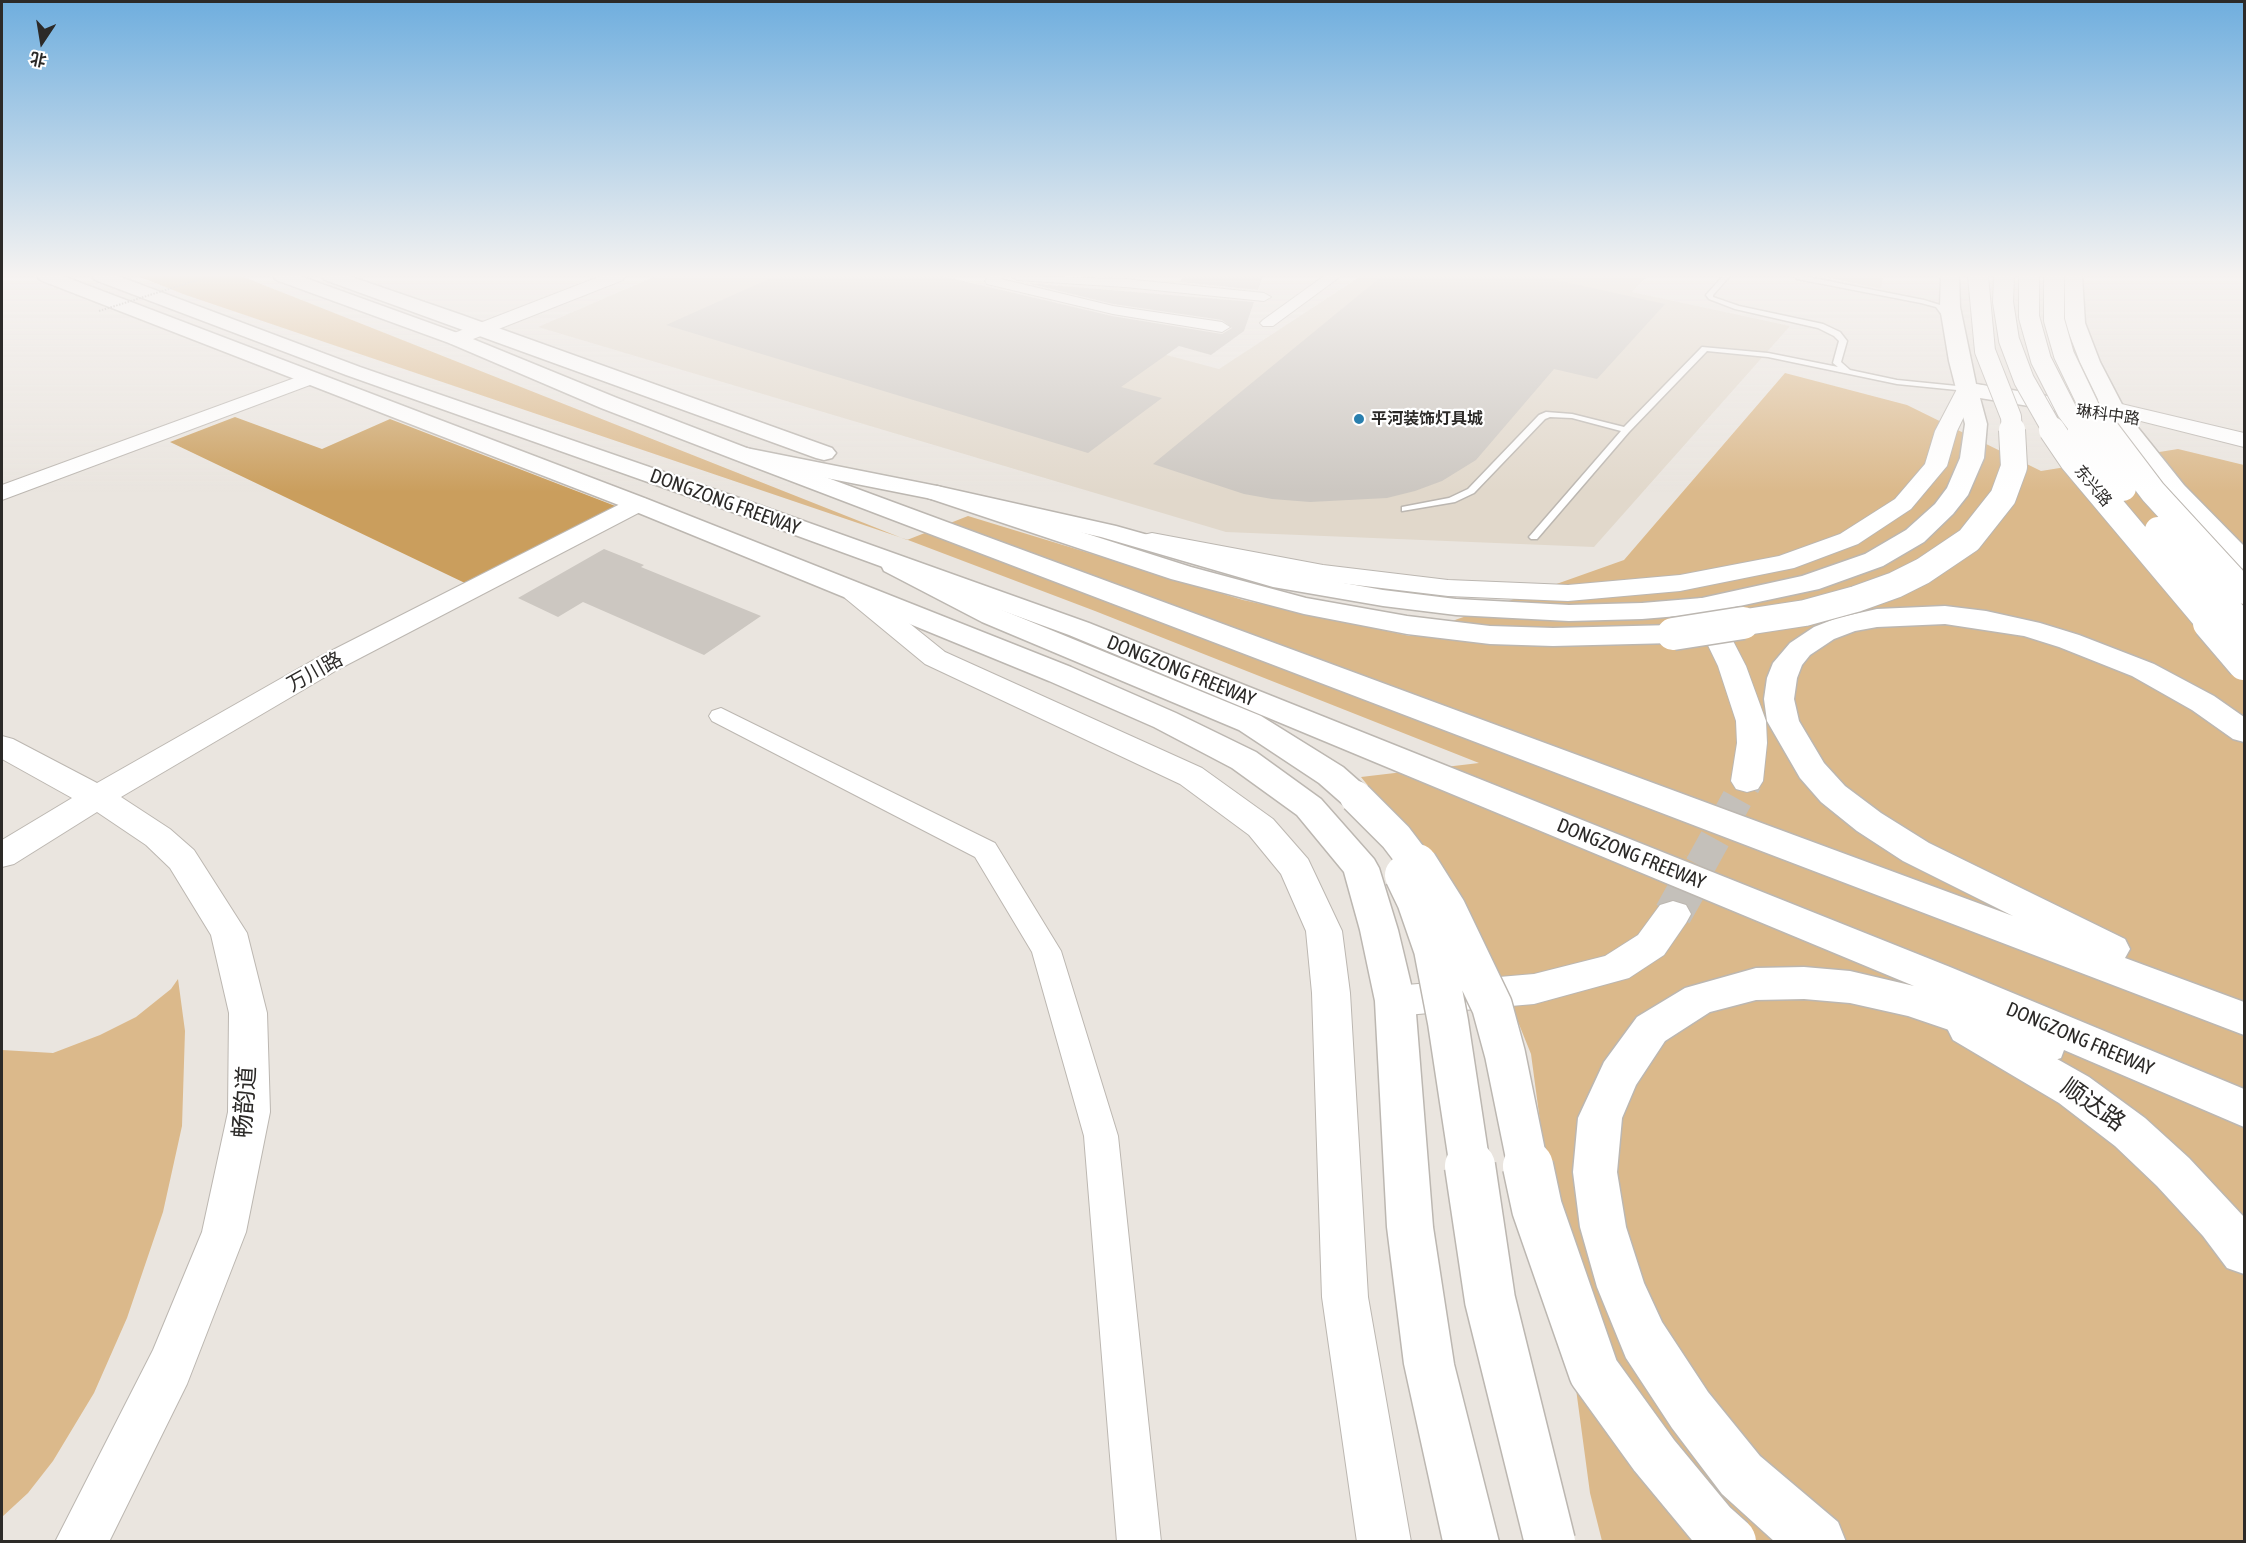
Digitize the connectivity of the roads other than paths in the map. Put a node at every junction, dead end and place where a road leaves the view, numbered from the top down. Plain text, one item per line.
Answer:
1 (233, 348) edge
2 (294, 348) edge
3 (500, 348) edge
4 (521, 348) edge
5 (1714, 348) edge
6 (1714, 348) edge
7 (1841, 348) edge
8 (1957, 348) edge
9 (1986, 348) edge
10 (2012, 348) edge
11 (2037, 348) edge
12 (2062, 348) edge
13 (2086, 348) edge
14 (1758, 354) junction
15 (1851, 373) junction
16 (311, 378) junction
17 (1967, 394) junction
18 (2085, 412) junction
19 (2115, 412) junction
20 (1626, 430) junction
21 (2244, 442) edge
22 (2138, 444) junction
23 (744, 454) junction
24 (937, 493) junction
25 (2, 494) edge
26 (638, 504) junction
27 (1405, 509) dead end
28 (1107, 531) junction
29 (1534, 537) dead end
30 (882, 558) junction
31 (2244, 561) edge
32 (2244, 591) edge
33 (854, 592) junction
34 (1702, 606) junction
35 (2244, 627) edge
36 (2244, 664) edge
37 (721, 716) dead end
38 (2244, 732) edge
39 (2, 746) edge
40 (1747, 781) tunnel mouth
41 (97, 797) junction
42 (1356, 797) junction
43 (2, 855) edge
44 (1673, 914) tunnel mouth
45 (1909, 1000) junction
46 (1395, 1001) junction
47 (2244, 1012) edge
48 (2244, 1019) edge
49 (2244, 1110) edge
50 (2244, 1252) edge
51 (81, 1542) edge
52 (1138, 1542) edge
53 (1384, 1542) edge
54 (1471, 1542) edge
55 (1550, 1542) edge
56 (1731, 1542) edge
57 (1818, 1542) edge

1 - 16 main road
2 - 30 main road, DONGZONG FREEWAY
3 - 23 main road
4 - 24 main road
5 - 14 lane
6 - 20 lane
7 - 15 lane
8 - 17 main road
9 - 24 main road, bridge
10 - 36 main road, 东兴路, bridge
11 - 35 main road, 东兴路, bridge
12 - 32 main road, bridge
13 - 19 main road
14 - 15 lane
14 - 17 lane
15 - 17 lane
16 - 25 street
16 - 26 main road
17 - 18 main road
17 - 19 street
17 - 28 street
17 - 34 main road
18 - 19 street, 琳科中路
18 - 22 main road
19 - 21 street, 琳科中路
19 - 22 main road
20 - 27 lane
20 - 29 lane
22 - 31 main road
23 - 24 main road
23 - 48 main road
24 - 28 main road
26 - 33 main road
26 - 41 street, 万川路
28 - 34 main road
30 - 42 main road
30 - 49 main road, DONGZONG FREEWAY
33 - 46 main road
33 - 53 street
34 - 40 street
37 - 52 street
38 - 47 main road
39 - 41 street, 畅韵道
41 - 43 street, 万川路
41 - 51 street, 畅韵道
42 - 55 main road, bridge
42 - 56 main road, bridge
44 - 46 street
45 - 49 main road
45 - 50 main road, 顺达路
45 - 57 main road
46 - 54 main road

